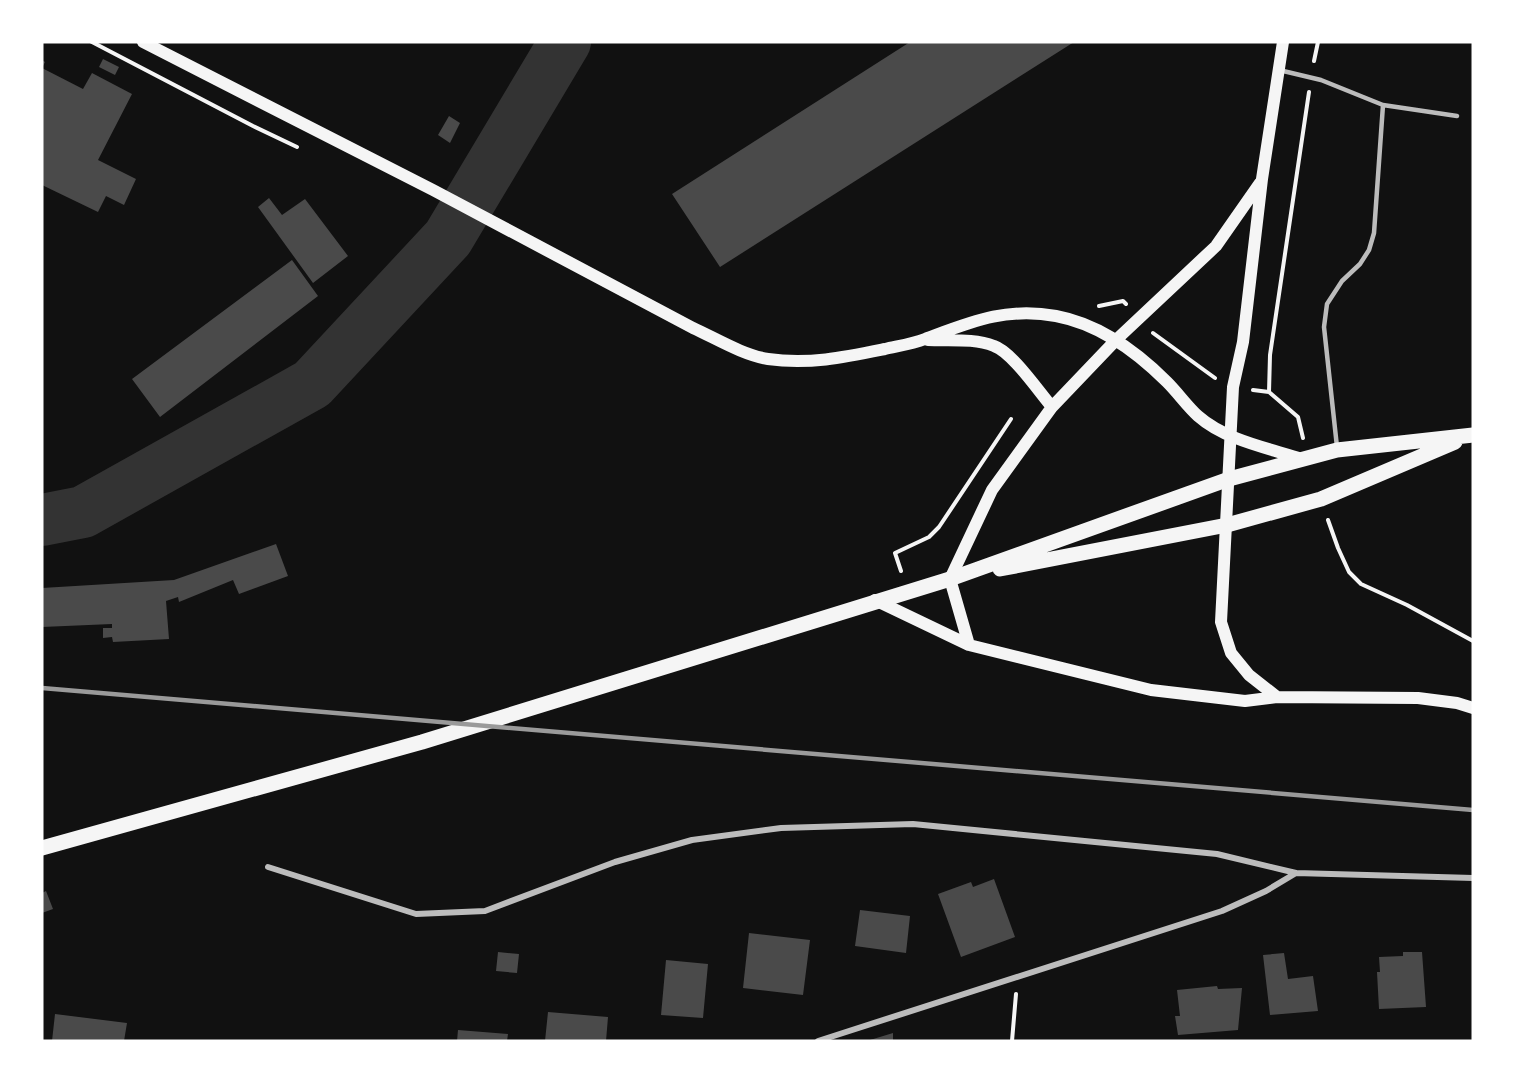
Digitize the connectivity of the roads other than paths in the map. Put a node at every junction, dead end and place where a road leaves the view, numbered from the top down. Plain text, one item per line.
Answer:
1 (143, 42) edge
2 (1283, 42) edge
3 (1279, 70) junction
4 (1383, 105) junction
5 (1457, 116) dead end
6 (1262, 179) junction
7 (923, 340) junction
8 (1116, 340) junction
9 (1052, 407) junction
10 (1472, 435) edge
11 (1231, 436) junction
12 (1337, 450) junction
13 (1305, 458) junction
14 (1229, 479) junction
15 (1227, 525) junction
16 (950, 579) junction
17 (875, 600) junction
18 (969, 645) junction
19 (1277, 697) junction
20 (1473, 708) edge
21 (42, 848) edge
22 (268, 867) dead end
23 (1296, 873) junction
24 (1473, 878) edge
25 (818, 1041) edge

1 - 7 main road
2 - 3 main road
3 - 4 lane
3 - 6 main road
4 - 5 lane
4 - 12 lane
6 - 8 main road
6 - 11 main road
7 - 8 main road
7 - 9 main road
8 - 9 main road
8 - 11 main road
9 - 16 main road
10 - 12 main road
10 - 15 main road
11 - 13 main road
11 - 14 main road
12 - 13 main road
13 - 14 main road
14 - 15 main road
14 - 16 main road
15 - 16 main road
15 - 19 main road
16 - 17 main road
16 - 18 main road
17 - 18 main road
17 - 21 main road
18 - 19 main road
19 - 20 main road
22 - 23 street
23 - 24 street
23 - 25 street

